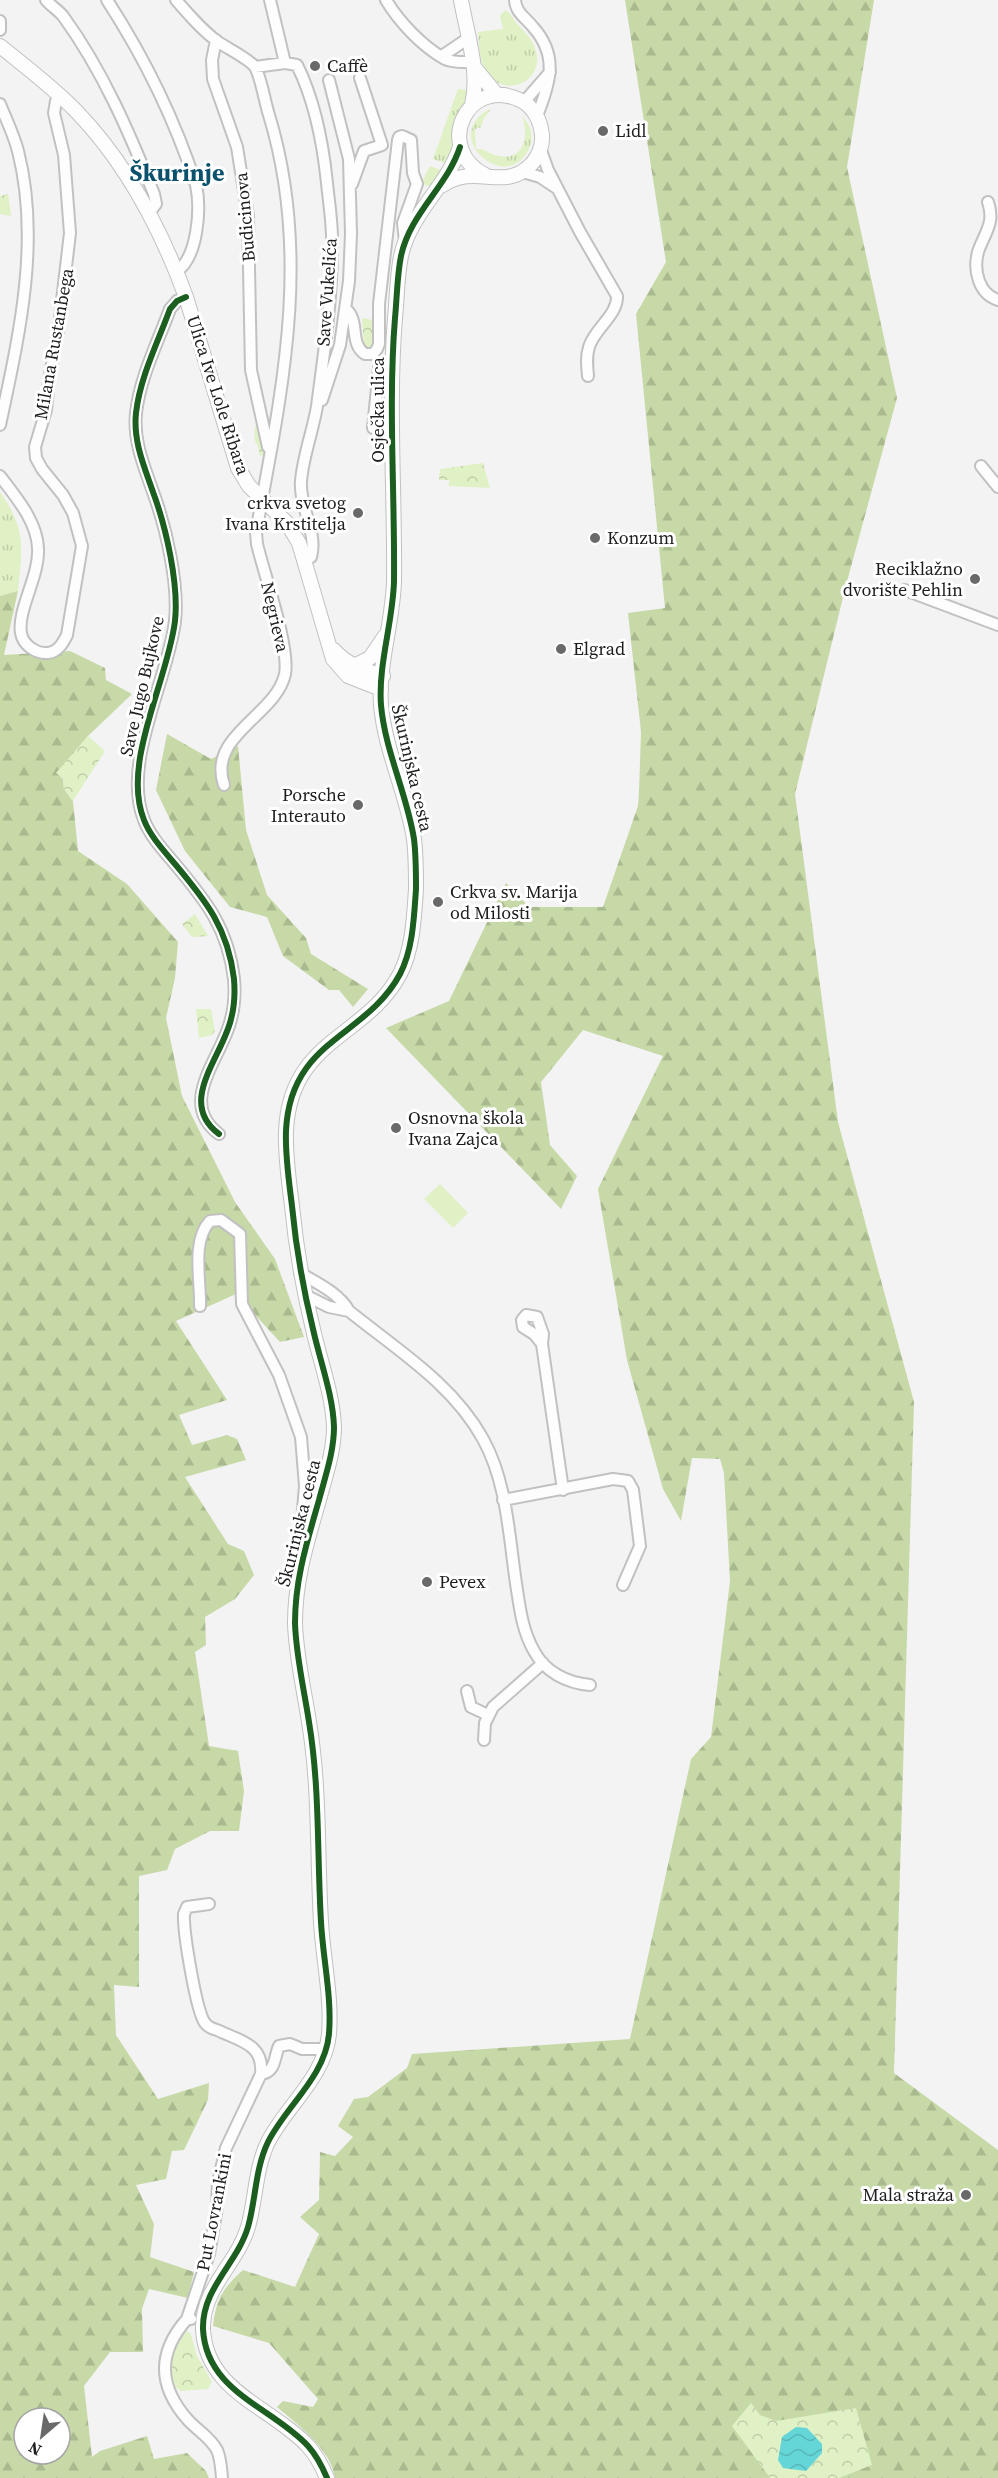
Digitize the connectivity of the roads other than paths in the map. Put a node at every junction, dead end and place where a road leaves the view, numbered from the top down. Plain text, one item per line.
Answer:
1 (46, 0) edge
2 (107, 0) edge
3 (176, 0) edge
4 (270, 0) edge
5 (386, 0) edge
6 (461, 0) edge
7 (514, 0) edge
8 (0, 21) edge
9 (0, 30) edge
10 (467, 39) junction
11 (216, 40) junction
12 (0, 46) edge
13 (442, 56) junction
14 (285, 63) junction
15 (474, 64) junction
16 (255, 67) junction
17 (550, 72) junction
18 (360, 78) dead end
19 (328, 80) dead end
20 (497, 94) junction
21 (60, 96) junction
22 (524, 102) junction
23 (0, 104) edge
24 (472, 105) junction
25 (537, 116) junction
26 (460, 147) junction
27 (540, 148) junction
28 (523, 172) junction
29 (487, 176) junction
30 (416, 188) junction
31 (349, 192) junction
32 (561, 192) junction
33 (432, 195) junction
34 (988, 202) dead end
35 (149, 213) junction
36 (405, 241) junction
37 (177, 271) junction
38 (186, 297) junction
39 (998, 300) edge
40 (346, 309) junction
41 (379, 368) dead end
42 (588, 376) dead end
43 (317, 408) junction
44 (0, 425) edge
45 (386, 429) dead end
46 (269, 453) junction
47 (981, 466) dead end
48 (0, 476) edge
49 (998, 487) edge
50 (262, 499) junction
51 (305, 560) junction
52 (905, 590) dead end
53 (998, 625) edge
54 (386, 634) junction
55 (329, 644) junction
56 (354, 666) junction
57 (382, 682) junction
58 (224, 785) dead end
59 (219, 1134) dead end
60 (300, 1274) junction
61 (305, 1295) junction
62 (200, 1306) dead end
63 (329, 1307) junction
64 (349, 1311) junction
65 (311, 1324) junction
66 (542, 1344) dead end
67 (563, 1490) junction
68 (503, 1500) junction
69 (310, 1528) junction
70 (623, 1586) dead end
71 (543, 1663) junction
72 (590, 1685) dead end
73 (467, 1691) dead end
74 (488, 1716) junction
75 (484, 1740) dead end
76 (209, 1904) dead end
77 (326, 2049) junction
78 (261, 2074) junction
79 (204, 2318) junction
80 (187, 2319) junction
81 (222, 2478) edge
82 (327, 2478) edge

1 - 35 street
2 - 37 street
3 - 11 street
4 - 14 street
5 - 13 street
6 - 10 street, Osječka ulica
7 - 17 street
8 - 9 street
10 - 13 street
10 - 15 street, Osječka ulica
11 - 16 street
11 - 46 street, Budicinova
12 - 21 street, Ulica Ive Lole Ribara
13 - 15 street
14 - 16 street
14 - 43 street, Save Vukelića
15 - 20 street, Osječka ulica
15 - 24 street, Osječka ulica
16 - 46 street, Negrieva
17 - 22 street
17 - 25 street
18 - 31 street
19 - 31 street
20 - 22 street
20 - 24 street
21 - 35 street, Ulica Ive Lole Ribara
21 - 48 street, Milana Rustanbega
22 - 25 street
23 - 44 street, Milana Rustanbega
24 - 26 street, Osječka ulica
25 - 27 street
26 - 29 street
26 - 33 street, Osječka ulica
27 - 28 street
27 - 32 street
28 - 29 street
28 - 32 street
29 - 33 street
30 - 33 street
30 - 36 street
30 - 40 street
31 - 40 street
32 - 42 street
33 - 36 street, Osječka ulica
34 - 39 street
35 - 37 street, Ulica Ive Lole Ribara
36 - 54 street, Osječka ulica
37 - 38 street, Ulica Ive Lole Ribara
38 - 50 street, Ulica Ive Lole Ribara
38 - 59 street, Save Jugo Bujkove
40 - 43 street
41 - 45 street
43 - 51 street, Save Vukelića
46 - 50 street, Negrieva
47 - 49 street
50 - 51 street, Ulica Ive Lole Ribara
50 - 58 street, Negrieva
51 - 55 street, Ulica Ive Lole Ribara
52 - 53 street
54 - 56 street
54 - 57 street, Osječka ulica
55 - 56 street
55 - 57 street, Ulica Ive Lole Ribara
56 - 57 street
57 - 60 street, Škurinjska cesta
60 - 61 street, Škurinjska cesta
60 - 64 street
61 - 63 street
61 - 65 street, Škurinjska cesta
62 - 69 street
63 - 64 street
63 - 65 street
64 - 68 street
65 - 69 street, Škurinjska cesta
66 - 67 street
67 - 68 street
67 - 70 street
68 - 71 street
69 - 77 street, Škurinjska cesta
71 - 72 street
71 - 74 street
73 - 74 street
74 - 75 street
76 - 78 street
77 - 78 street, Put Lovrankini
77 - 79 street, Škurinjska cesta
78 - 80 street, Put Lovrankini
79 - 80 street
79 - 82 street, Škurinjska cesta
80 - 81 street, Put Lovrankini

